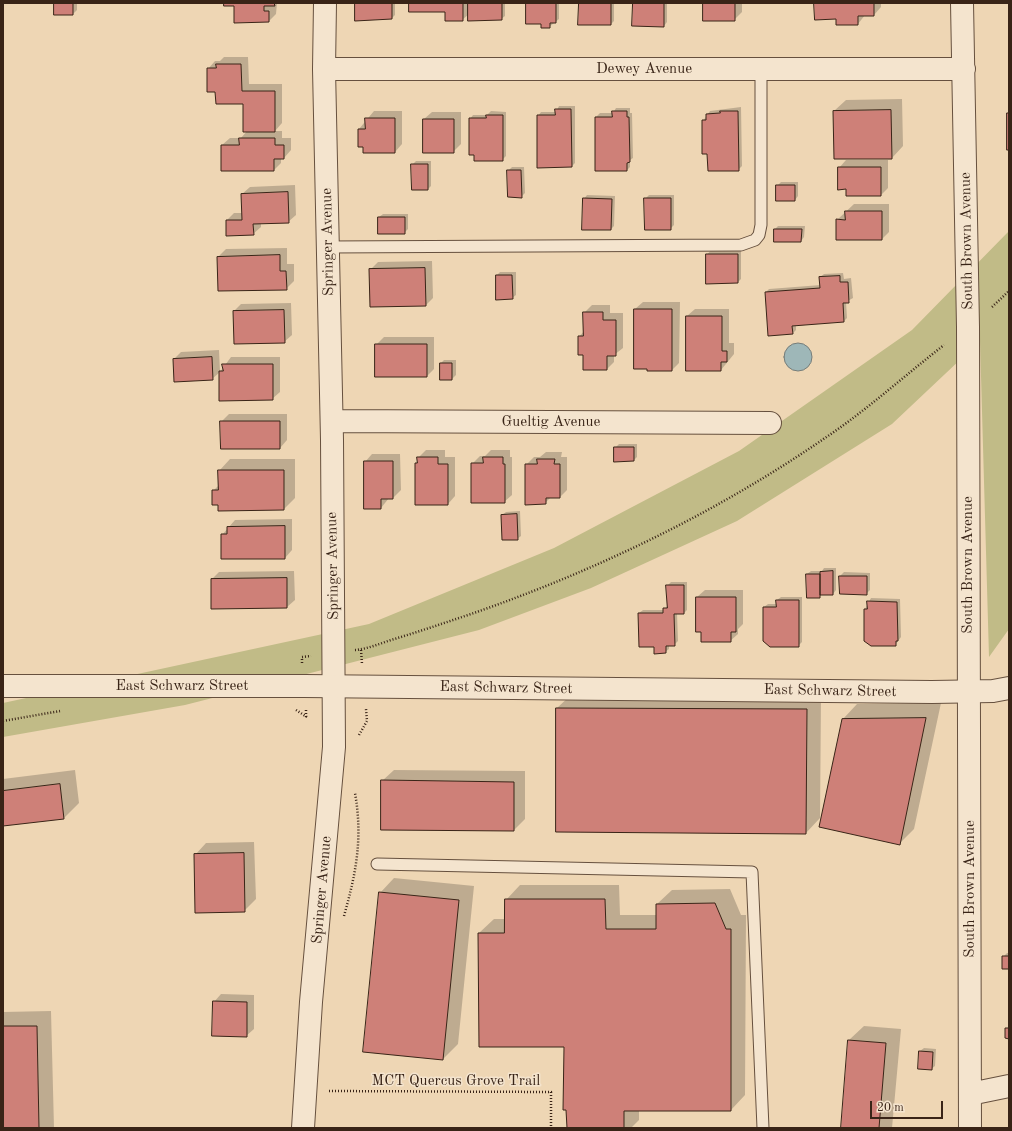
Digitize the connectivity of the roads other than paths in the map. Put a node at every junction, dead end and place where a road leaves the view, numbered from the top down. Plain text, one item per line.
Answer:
1 (325, 3) edge
2 (962, 3) edge
3 (324, 69) junction
4 (761, 69) junction
5 (964, 69) junction
6 (328, 247) junction
7 (332, 421) junction
8 (770, 423) dead end
9 (3, 686) edge
10 (334, 687) junction
11 (1009, 688) edge
12 (970, 692) junction
13 (377, 864) dead end
14 (1009, 1086) edge
15 (970, 1094) junction
16 (303, 1128) edge
17 (763, 1128) edge
18 (970, 1128) edge

1 - 3 street, Springer Avenue
2 - 5 street, South Brown Avenue
3 - 4 street, Dewey Avenue
3 - 6 street, Springer Avenue
4 - 5 street, Dewey Avenue
4 - 6 lane
5 - 12 street, South Brown Avenue
6 - 7 street, Springer Avenue
7 - 8 street, Gueltig Avenue
7 - 10 street, Springer Avenue
9 - 10 street, East Schwarz Street
10 - 12 street, East Schwarz Street
10 - 16 street, Springer Avenue
11 - 12 street, East Schwarz Street
12 - 15 street, South Brown Avenue
13 - 17 lane
14 - 15 street
15 - 18 street, South Brown Avenue

